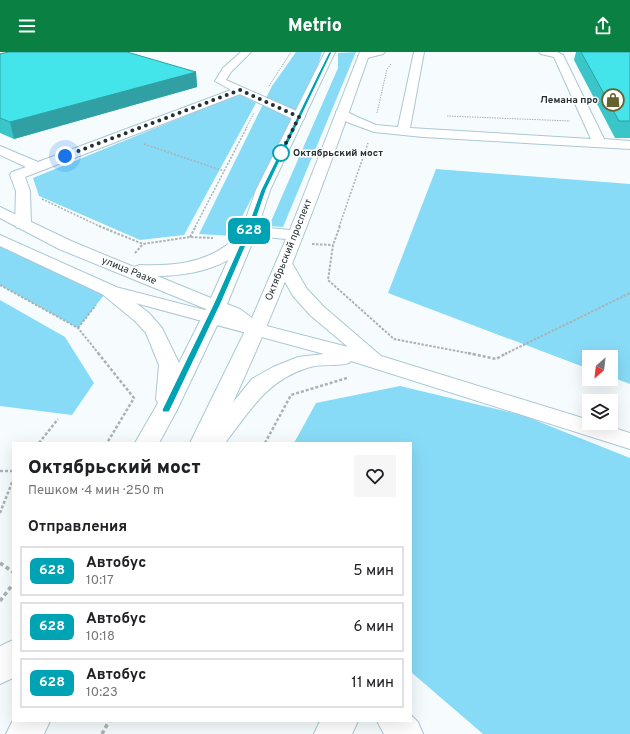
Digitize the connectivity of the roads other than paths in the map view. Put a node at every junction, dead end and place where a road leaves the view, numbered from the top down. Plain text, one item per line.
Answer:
1 (246, 52) edge
2 (330, 52) edge
3 (380, 52) edge
4 (419, 52) edge
5 (544, 52) edge
6 (364, 54) edge
7 (240, 90) junction
8 (342, 112) junction
9 (299, 117) junction
10 (403, 131) junction
11 (599, 143) junction
12 (630, 145) edge
13 (0, 150) edge
14 (38, 167) junction
15 (0, 212) edge
16 (23, 225) junction
17 (296, 235) junction
18 (247, 236) junction
19 (0, 240) edge
20 (284, 264) junction
21 (122, 268) junction
22 (108, 290) junction
23 (213, 312) junction
24 (256, 330) junction
25 (379, 362) junction
26 (166, 410) junction
27 (630, 441) edge
28 (148, 442) edge
29 (203, 442) edge
30 (213, 442) edge
31 (12, 655) edge
32 (0, 670) edge
33 (31, 722) edge
34 (340, 722) edge
35 (395, 722) edge
36 (23, 734) edge
37 (331, 734) edge
38 (406, 734) edge

1 - 7 main road
2 - 9 main road
3 - 6 main road
4 - 10 main road
5 - 11 main road
6 - 8 main road, Октябрьский проспект
7 - 9 main road
7 - 14 main road
8 - 10 main road
8 - 17 main road, Октябрьский проспект
9 - 18 main road
10 - 11 main road
11 - 12 main road
13 - 14 main road
14 - 16 main road
15 - 16 main road, улица Раахе
16 - 21 main road, улица Раахе
17 - 18 main road
17 - 20 main road, Октябрьский проспект
18 - 21 main road
18 - 23 main road
19 - 22 main road
20 - 24 main road, Октябрьский проспект
20 - 25 main road
21 - 23 main road, улица Раахе
22 - 23 main road
22 - 26 main road
23 - 24 main road
23 - 26 main road
24 - 25 main road
24 - 29 main road, Октябрьский проспект
25 - 27 main road
25 - 30 main road
26 - 28 main road
31 - 32 main road
33 - 36 main road
34 - 37 main road
35 - 38 main road

